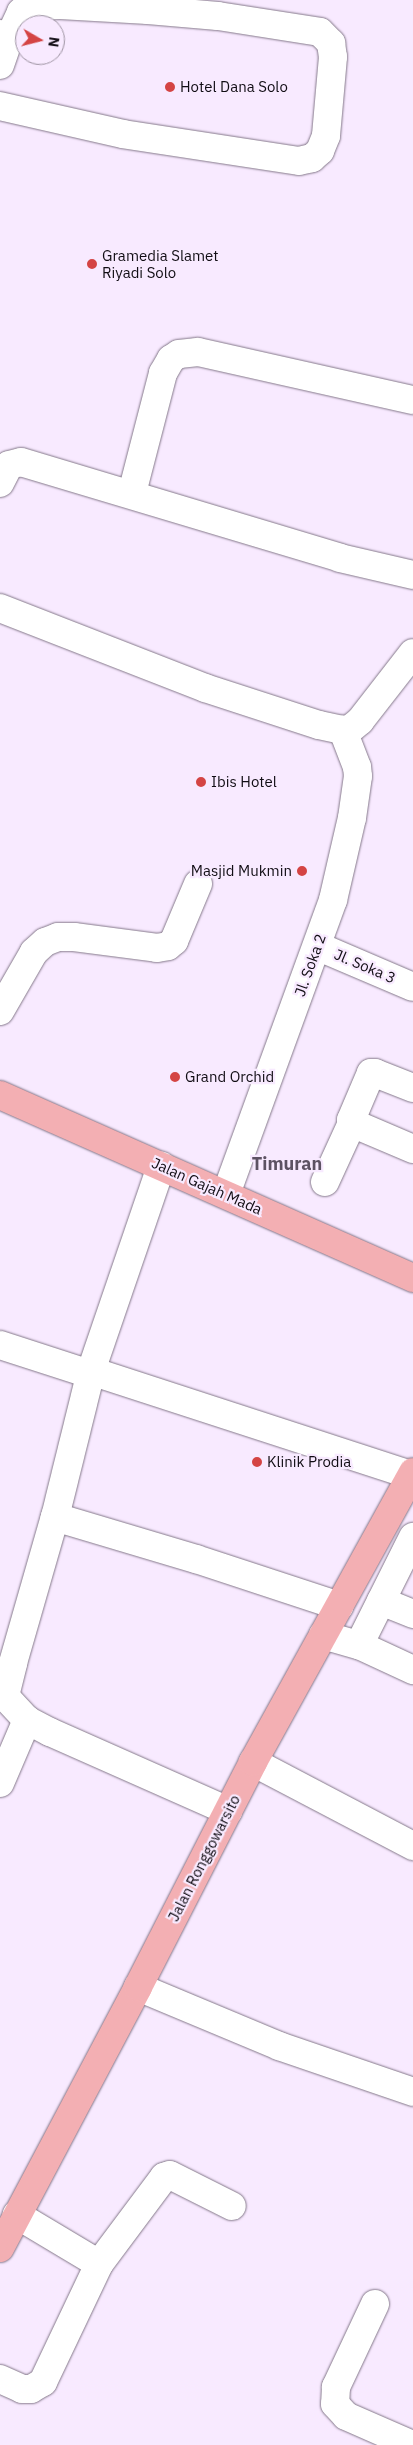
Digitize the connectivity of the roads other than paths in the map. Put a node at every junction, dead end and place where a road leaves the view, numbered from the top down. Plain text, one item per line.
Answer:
1 (5, 35) edge
2 (0, 65) edge
3 (0, 106) edge
4 (413, 400) edge
5 (0, 483) edge
6 (132, 493) junction
7 (413, 575) edge
8 (0, 608) edge
9 (413, 653) edge
10 (343, 730) junction
11 (198, 884) dead end
12 (317, 946) junction
13 (413, 986) edge
14 (1, 1008) edge
15 (413, 1088) edge
16 (0, 1095) edge
17 (352, 1123) junction
18 (413, 1149) edge
19 (161, 1166) junction
20 (326, 1182) dead end
21 (226, 1194) junction
22 (413, 1278) edge
23 (0, 1345) edge
24 (90, 1373) junction
25 (412, 1473) edge
26 (55, 1517) junction
27 (412, 1542) edge
28 (381, 1601) junction
29 (339, 1606) junction
30 (413, 1614) edge
31 (323, 1635) junction
32 (358, 1645) junction
33 (413, 1670) edge
34 (3, 1695) edge
35 (27, 1720) junction
36 (253, 1762) junction
37 (0, 1783) edge
38 (228, 1811) junction
39 (413, 1846) edge
40 (138, 1987) junction
41 (413, 2092) edge
42 (232, 2206) dead end
43 (17, 2215) junction
44 (0, 2248) edge
45 (99, 2264) junction
46 (375, 2304) dead end
47 (0, 2379) edge
48 (412, 2445) edge

1 - 2 street
1 - 3 street
4 - 6 street
5 - 6 street
6 - 7 street
8 - 10 street
9 - 10 street
10 - 12 street, Jl. Soka 2
11 - 14 street
12 - 13 street, Jl. Soka 3
12 - 21 street, Jl. Soka 2
15 - 17 street
16 - 19 main road, Jalan Gajah Mada
17 - 18 street
17 - 20 street
19 - 21 main road, Jalan Gajah Mada
19 - 24 street
21 - 22 main road, Jalan Gajah Mada
23 - 24 street
24 - 25 street
24 - 26 street
25 - 29 main road, Jalan Ronggowarsito
26 - 29 street
26 - 34 street
27 - 28 street
28 - 30 street
28 - 32 street
29 - 31 main road, Jalan Ronggowarsito
31 - 32 street
31 - 36 main road, Jalan Ronggowarsito
32 - 33 street
34 - 35 street
35 - 37 street
35 - 38 street
36 - 38 main road, Jalan Ronggowarsito
36 - 39 street
38 - 40 main road, Jalan Ronggowarsito
40 - 41 street
40 - 43 main road, Jalan Ronggowarsito
42 - 45 street
43 - 44 main road, Jalan Ronggowarsito
43 - 45 street
45 - 47 street
46 - 48 street

